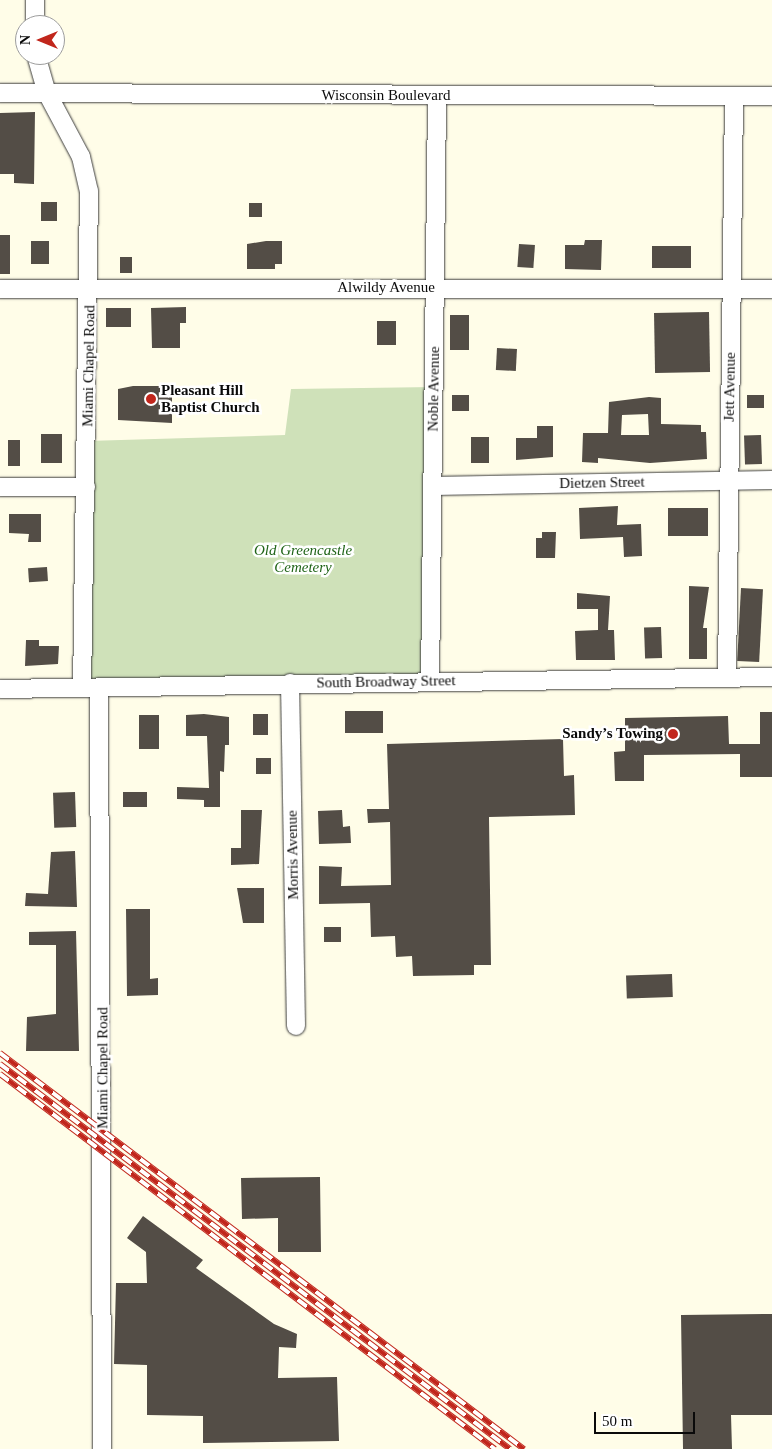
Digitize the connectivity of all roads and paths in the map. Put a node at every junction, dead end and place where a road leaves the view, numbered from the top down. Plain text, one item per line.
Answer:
1 (35, 0) edge
2 (35, 15) edge
3 (39, 65) edge
4 (0, 93) edge
5 (47, 93) junction
6 (734, 96) junction
7 (772, 96) edge
8 (437, 97) junction
9 (434, 288) junction
10 (0, 289) edge
11 (90, 289) junction
12 (731, 289) junction
13 (772, 289) edge
14 (728, 480) junction
15 (772, 480) edge
16 (433, 486) junction
17 (0, 487) edge
18 (86, 487) junction
19 (727, 677) junction
20 (772, 677) edge
21 (430, 682) junction
22 (290, 684) junction
23 (91, 688) junction
24 (0, 689) edge
25 (296, 1026) dead end
26 (102, 1449) edge

1 - 2 street
3 - 5 street, Miami Chapel Road
4 - 5 street, Wisconsin Boulevard
5 - 8 street, Wisconsin Boulevard
5 - 11 street, Miami Chapel Road
6 - 7 street, Wisconsin Boulevard
6 - 8 street, Wisconsin Boulevard
6 - 12 street, Jett Avenue
8 - 9 street, Noble Avenue
9 - 11 street, Alwildy Avenue
9 - 12 street, Alwildy Avenue
9 - 16 street, Noble Avenue
10 - 11 street, Alwildy Avenue
11 - 18 street, Miami Chapel Road
12 - 13 street, Alwildy Avenue
12 - 14 street, Jett Avenue
14 - 15 street, Dietzen Street
14 - 16 street, Dietzen Street
14 - 19 street, Jett Avenue
16 - 21 street, Noble Avenue
17 - 18 street
18 - 23 street, Miami Chapel Road
19 - 20 street, South Broadway Street
19 - 21 street, South Broadway Street
21 - 22 street, South Broadway Street
22 - 23 street, South Broadway Street
22 - 25 street, Morris Avenue
23 - 24 street, South Broadway Street
23 - 26 street, Miami Chapel Road

